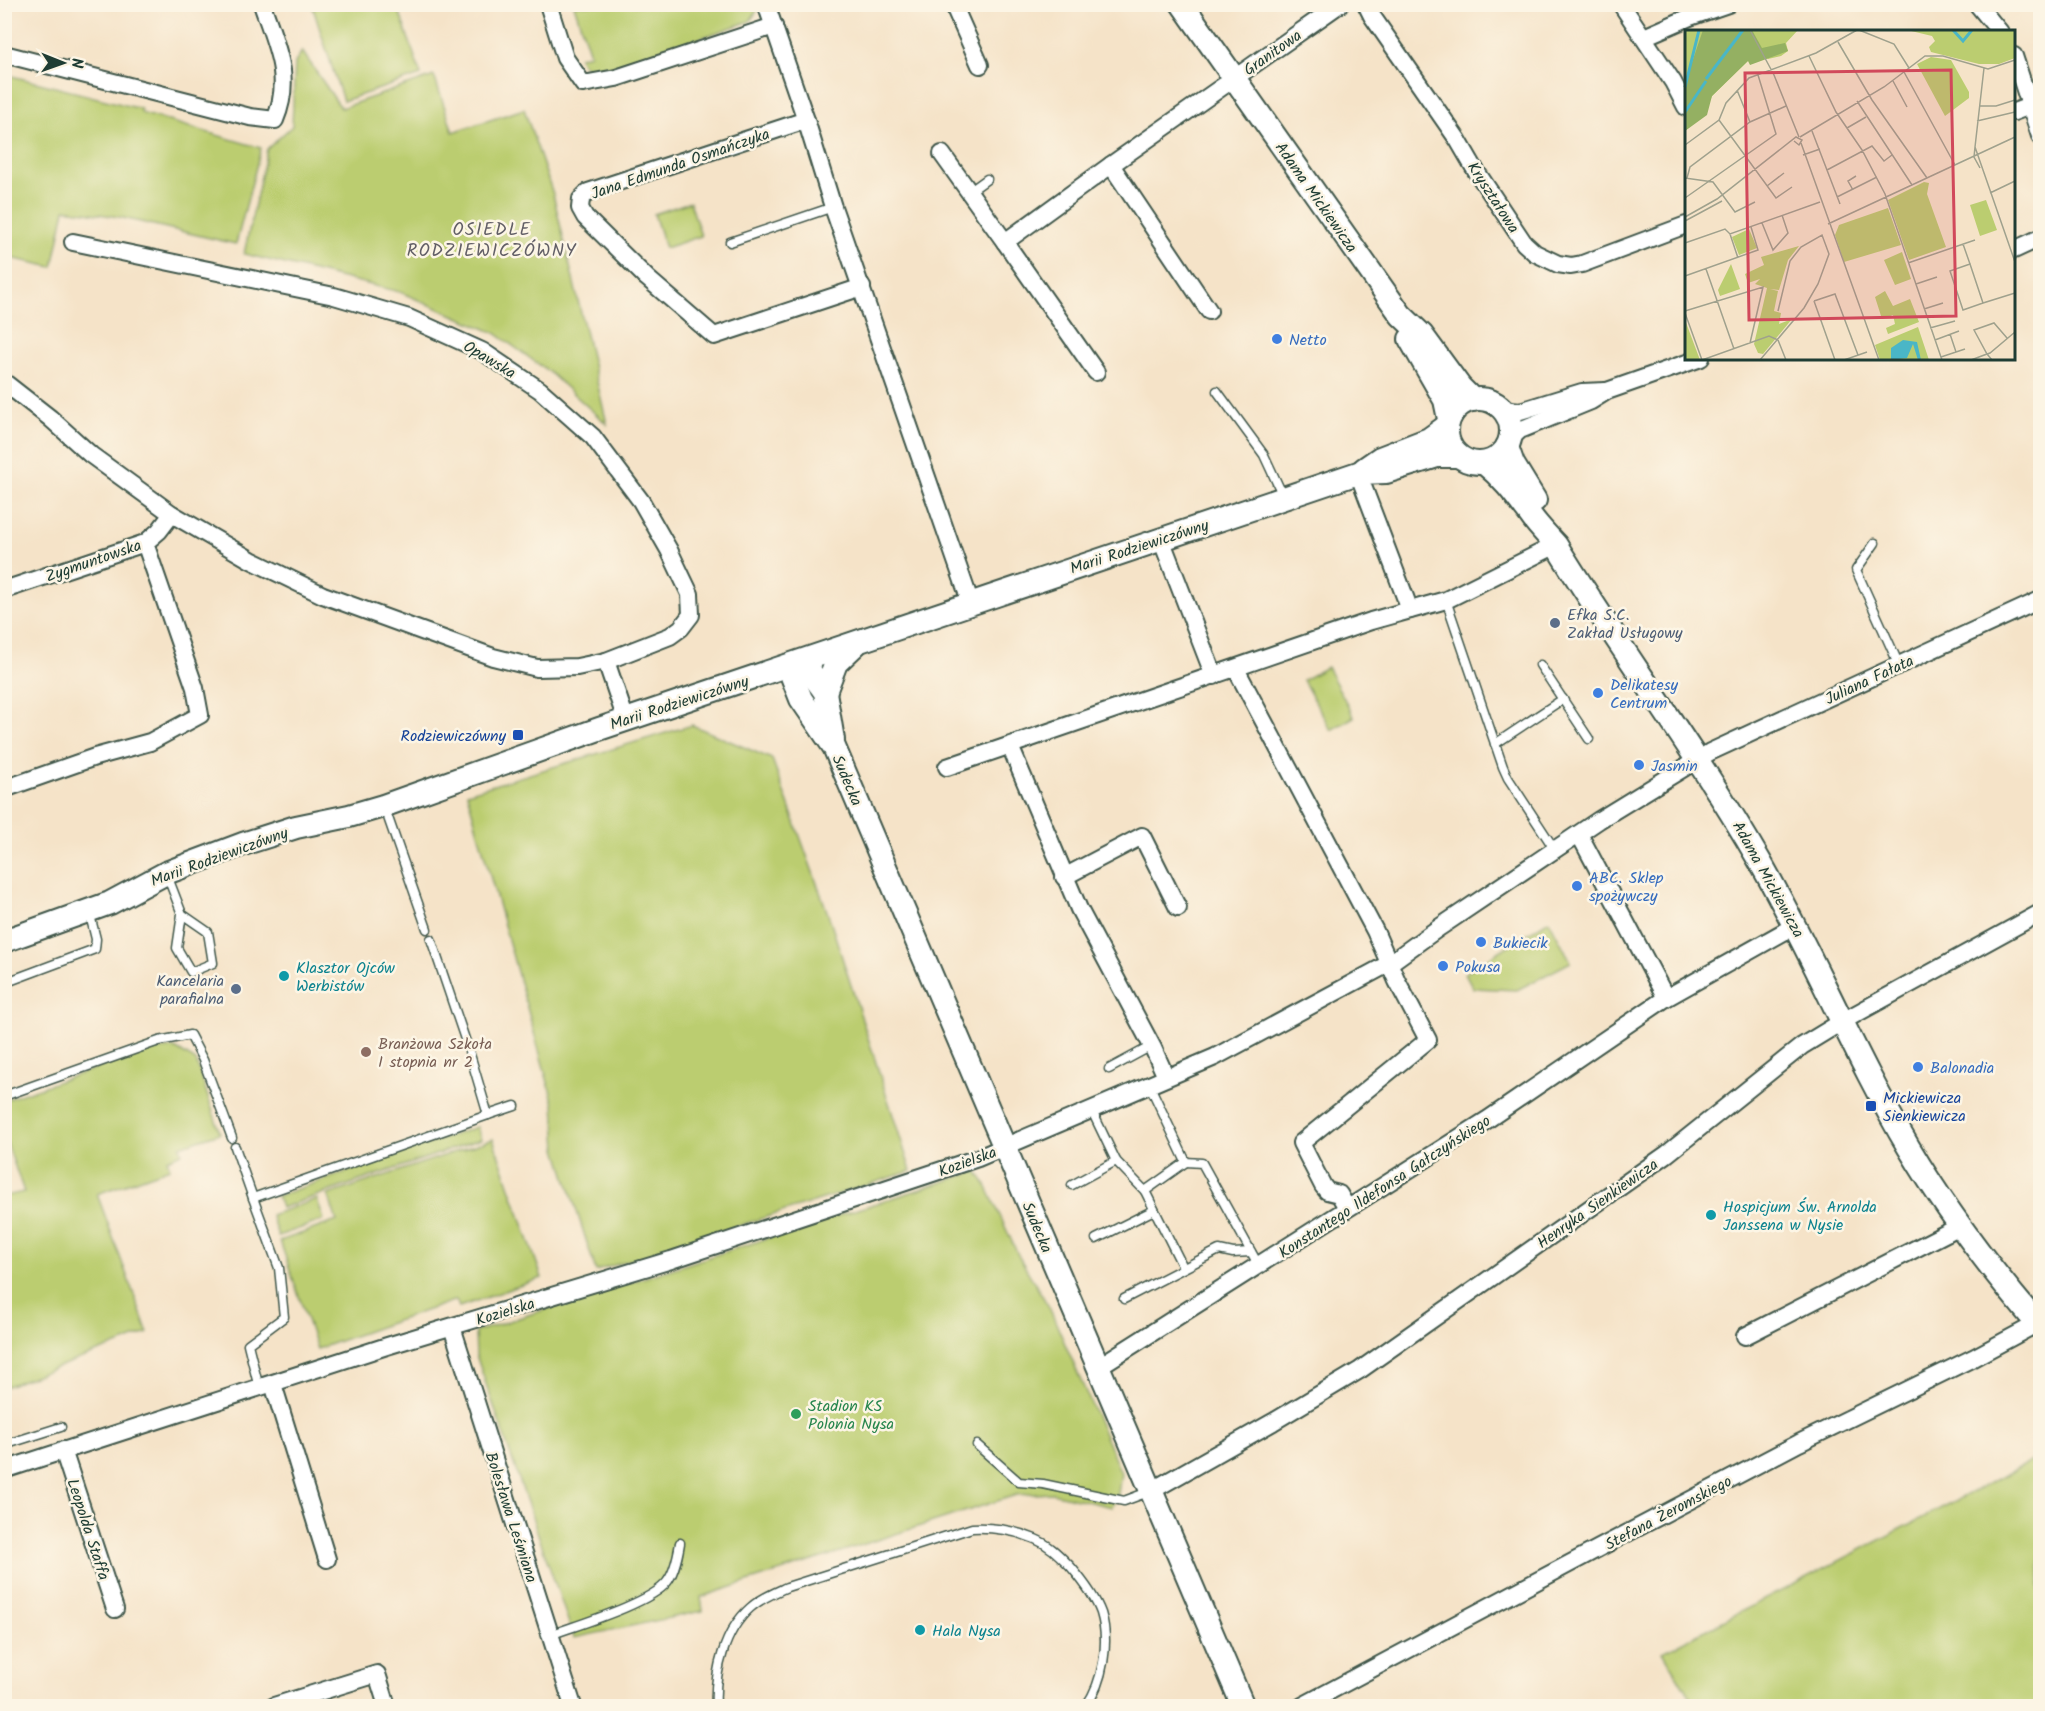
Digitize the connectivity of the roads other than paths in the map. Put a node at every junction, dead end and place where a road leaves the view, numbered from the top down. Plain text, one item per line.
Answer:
1 (262, 4) edge
2 (548, 4) edge
3 (766, 4) edge
4 (953, 4) edge
5 (1182, 4) edge
6 (1340, 4) edge
7 (1366, 4) edge
8 (1621, 4) edge
9 (1728, 4) edge
10 (1977, 4) edge
11 (774, 26) junction
12 (1999, 30) edge
13 (1644, 38) junction
14 (4, 54) edge
15 (2015, 62) edge
16 (980, 65) dead end
17 (1234, 78) junction
18 (1685, 105) edge
19 (2030, 106) junction
20 (2015, 111) edge
21 (806, 120) junction
22 (2040, 136) edge
23 (942, 154) dead end
24 (1111, 165) junction
25 (987, 179) dead end
26 (969, 192) junction
27 (833, 207) junction
28 (1685, 225) edge
29 (2040, 238) edge
30 (74, 242) dead end
31 (730, 242) dead end
32 (1005, 242) junction
33 (2015, 249) edge
34 (862, 287) junction
35 (1209, 311) dead end
36 (1401, 315) junction
37 (1695, 360) edge
38 (1096, 372) dead end
39 (4, 382) edge
40 (1217, 391) dead end
41 (1606, 391) junction
42 (1473, 400) junction
43 (1502, 409) junction
44 (1448, 422) junction
45 (1508, 443) junction
46 (1458, 456) junction
47 (1484, 463) junction
48 (1358, 473) junction
49 (1284, 498) junction
50 (172, 514) junction
51 (1161, 539) junction
52 (145, 543) junction
53 (1875, 543) dead end
54 (1556, 545) junction
55 (4, 590) edge
56 (1446, 600) junction
57 (2040, 600) edge
58 (971, 604) junction
59 (1410, 610) junction
60 (857, 643) junction
61 (606, 661) junction
62 (794, 664) junction
63 (1540, 665) dead end
64 (1899, 665) junction
65 (1236, 669) junction
66 (1214, 676) junction
67 (825, 692) junction
68 (1563, 699) junction
69 (626, 720) junction
70 (1589, 739) dead end
71 (1495, 744) junction
72 (1010, 746) junction
73 (834, 747) junction
74 (1697, 760) junction
75 (947, 767) dead end
76 (4, 789) edge
77 (383, 806) junction
78 (1579, 834) junction
79 (1555, 850) junction
80 (166, 873) junction
81 (1064, 877) junction
82 (1178, 908) dead end
83 (89, 910) junction
84 (2040, 913) edge
85 (182, 915) junction
86 (1796, 925) junction
87 (427, 929) dead end
88 (431, 939) dead end
89 (4, 941) edge
90 (1390, 963) junction
91 (4, 983) edge
92 (1666, 998) junction
93 (1843, 1021) junction
94 (1153, 1048) junction
95 (1109, 1069) dead end
96 (1166, 1077) junction
97 (1149, 1084) junction
98 (4, 1096) edge
99 (515, 1106) dead end
100 (1090, 1109) junction
101 (488, 1115) junction
102 (1004, 1148) junction
103 (1116, 1161) junction
104 (1186, 1162) junction
105 (1072, 1185) dead end
106 (1145, 1191) junction
107 (253, 1198) junction
108 (1347, 1208) junction
109 (1154, 1210) junction
110 (1960, 1226) junction
111 (1096, 1239) dead end
112 (1255, 1259) junction
113 (1183, 1267) junction
114 (1124, 1299) dead end
115 (2038, 1324) edge
116 (452, 1327) junction
117 (1745, 1336) dead end
118 (1098, 1367) junction
119 (266, 1386) junction
120 (61, 1427) dead end
121 (977, 1444) dead end
122 (4, 1445) edge
123 (63, 1450) junction
124 (4, 1470) edge
125 (1151, 1491) junction
126 (680, 1543) dead end
127 (327, 1559) dead end
128 (115, 1609) dead end
129 (550, 1635) junction
130 (274, 1707) edge
131 (387, 1707) edge
132 (573, 1707) edge
133 (717, 1707) edge
134 (1086, 1707) edge
135 (1243, 1707) edge
136 (1302, 1707) edge

1 - 14 street
2 - 11 street
3 - 11 street
4 - 16 street
5 - 17 street, Adama Mickiewicza
6 - 17 street, Granitowa
7 - 28 street, Kryształowa
8 - 13 street
9 - 13 street
10 - 12 street
11 - 21 street
13 - 18 street
15 - 19 street
17 - 24 street
17 - 36 street, Adama Mickiewicza
19 - 20 street
19 - 22 street
21 - 27 street
21 - 34 street, Jana Edmunda Osmańczyka
23 - 26 street
24 - 32 street
24 - 35 street
25 - 26 lane
26 - 32 street
27 - 31 lane
27 - 34 street
29 - 33 street
30 - 61 street, Opawska
32 - 38 street
34 - 58 street
36 - 42 street, Adama Mickiewicza
36 - 44 street, Adama Mickiewicza
37 - 41 street
39 - 50 street, Opawska
40 - 49 lane
41 - 43 street
41 - 45 street
42 - 43 street
42 - 44 street
43 - 45 street
44 - 46 street
44 - 48 street, Marii Rodziewiczówny
45 - 47 street
45 - 54 street, Adama Mickiewicza
46 - 47 street
46 - 48 street, Marii Rodziewiczówny
47 - 54 street, Adama Mickiewicza
48 - 49 street, Marii Rodziewiczówny
48 - 59 street
49 - 51 street, Marii Rodziewiczówny
50 - 52 street, Zygmuntowska
50 - 61 street, Opawska
51 - 58 street, Marii Rodziewiczówny
51 - 66 street
52 - 55 street, Zygmuntowska
52 - 76 street
53 - 64 lane
54 - 56 street
54 - 74 street, Adama Mickiewicza
56 - 59 street
56 - 71 lane
57 - 64 street, Juliana Fałata
58 - 60 street, Marii Rodziewiczówny
59 - 65 street
60 - 62 street, Marii Rodziewiczówny
60 - 67 street
61 - 69 street
62 - 67 street, Sudecka
62 - 69 street, Marii Rodziewiczówny
62 - 73 street, Sudecka
63 - 68 lane
64 - 74 street, Juliana Fałata
65 - 66 street
65 - 90 street
66 - 72 street
67 - 73 street, Sudecka
68 - 70 lane
68 - 71 lane
69 - 77 street, Marii Rodziewiczówny
71 - 79 lane
72 - 75 street
72 - 81 street
73 - 102 street, Sudecka
74 - 78 street
74 - 86 street, Adama Mickiewicza
77 - 80 street, Marii Rodziewiczówny
77 - 87 lane
78 - 79 street
78 - 92 street
79 - 90 street
80 - 83 street, Marii Rodziewiczówny
80 - 85 lane
81 - 82 street
81 - 94 street
83 - 89 street, Marii Rodziewiczówny
83 - 91 lane
84 - 93 street, Henryka Sienkiewicza
85 - 85 lane
86 - 92 street, Konstantego Ildefonsa Gałczyńskiego
86 - 93 street, Adama Mickiewicza
88 - 101 lane
90 - 96 street
90 - 108 street
92 - 108 street, Konstantego Ildefonsa Gałczyńskiego
93 - 110 street, Adama Mickiewicza
93 - 125 street, Henryka Sienkiewicza
94 - 95 lane
94 - 96 street
96 - 97 street
97 - 100 street
97 - 104 lane
98 - 107 lane
99 - 101 lane
100 - 102 street
100 - 103 lane
101 - 107 lane
102 - 116 street, Kozielska
102 - 118 street, Sudecka
103 - 105 lane
103 - 106 lane
104 - 106 lane
104 - 112 lane
106 - 109 lane
107 - 119 lane
108 - 112 street, Konstantego Ildefonsa Gałczyńskiego
109 - 111 lane
109 - 113 lane
110 - 115 street, Adama Mickiewicza
110 - 117 street
112 - 113 lane
112 - 118 street, Konstantego Ildefonsa Gałczyńskiego
113 - 114 lane
115 - 136 street, Stefana Żeromskiego
116 - 119 street, Kozielska
116 - 129 street, Bolesława Leśmiana
118 - 125 street, Sudecka
119 - 123 street, Kozielska
119 - 127 street
120 - 122 lane
121 - 125 lane
123 - 124 street, Kozielska
123 - 128 street, Leopolda Staffa
125 - 135 street, Sudecka
126 - 129 lane
129 - 132 street, Bolesława Leśmiana
130 - 131 street
133 - 134 lane

